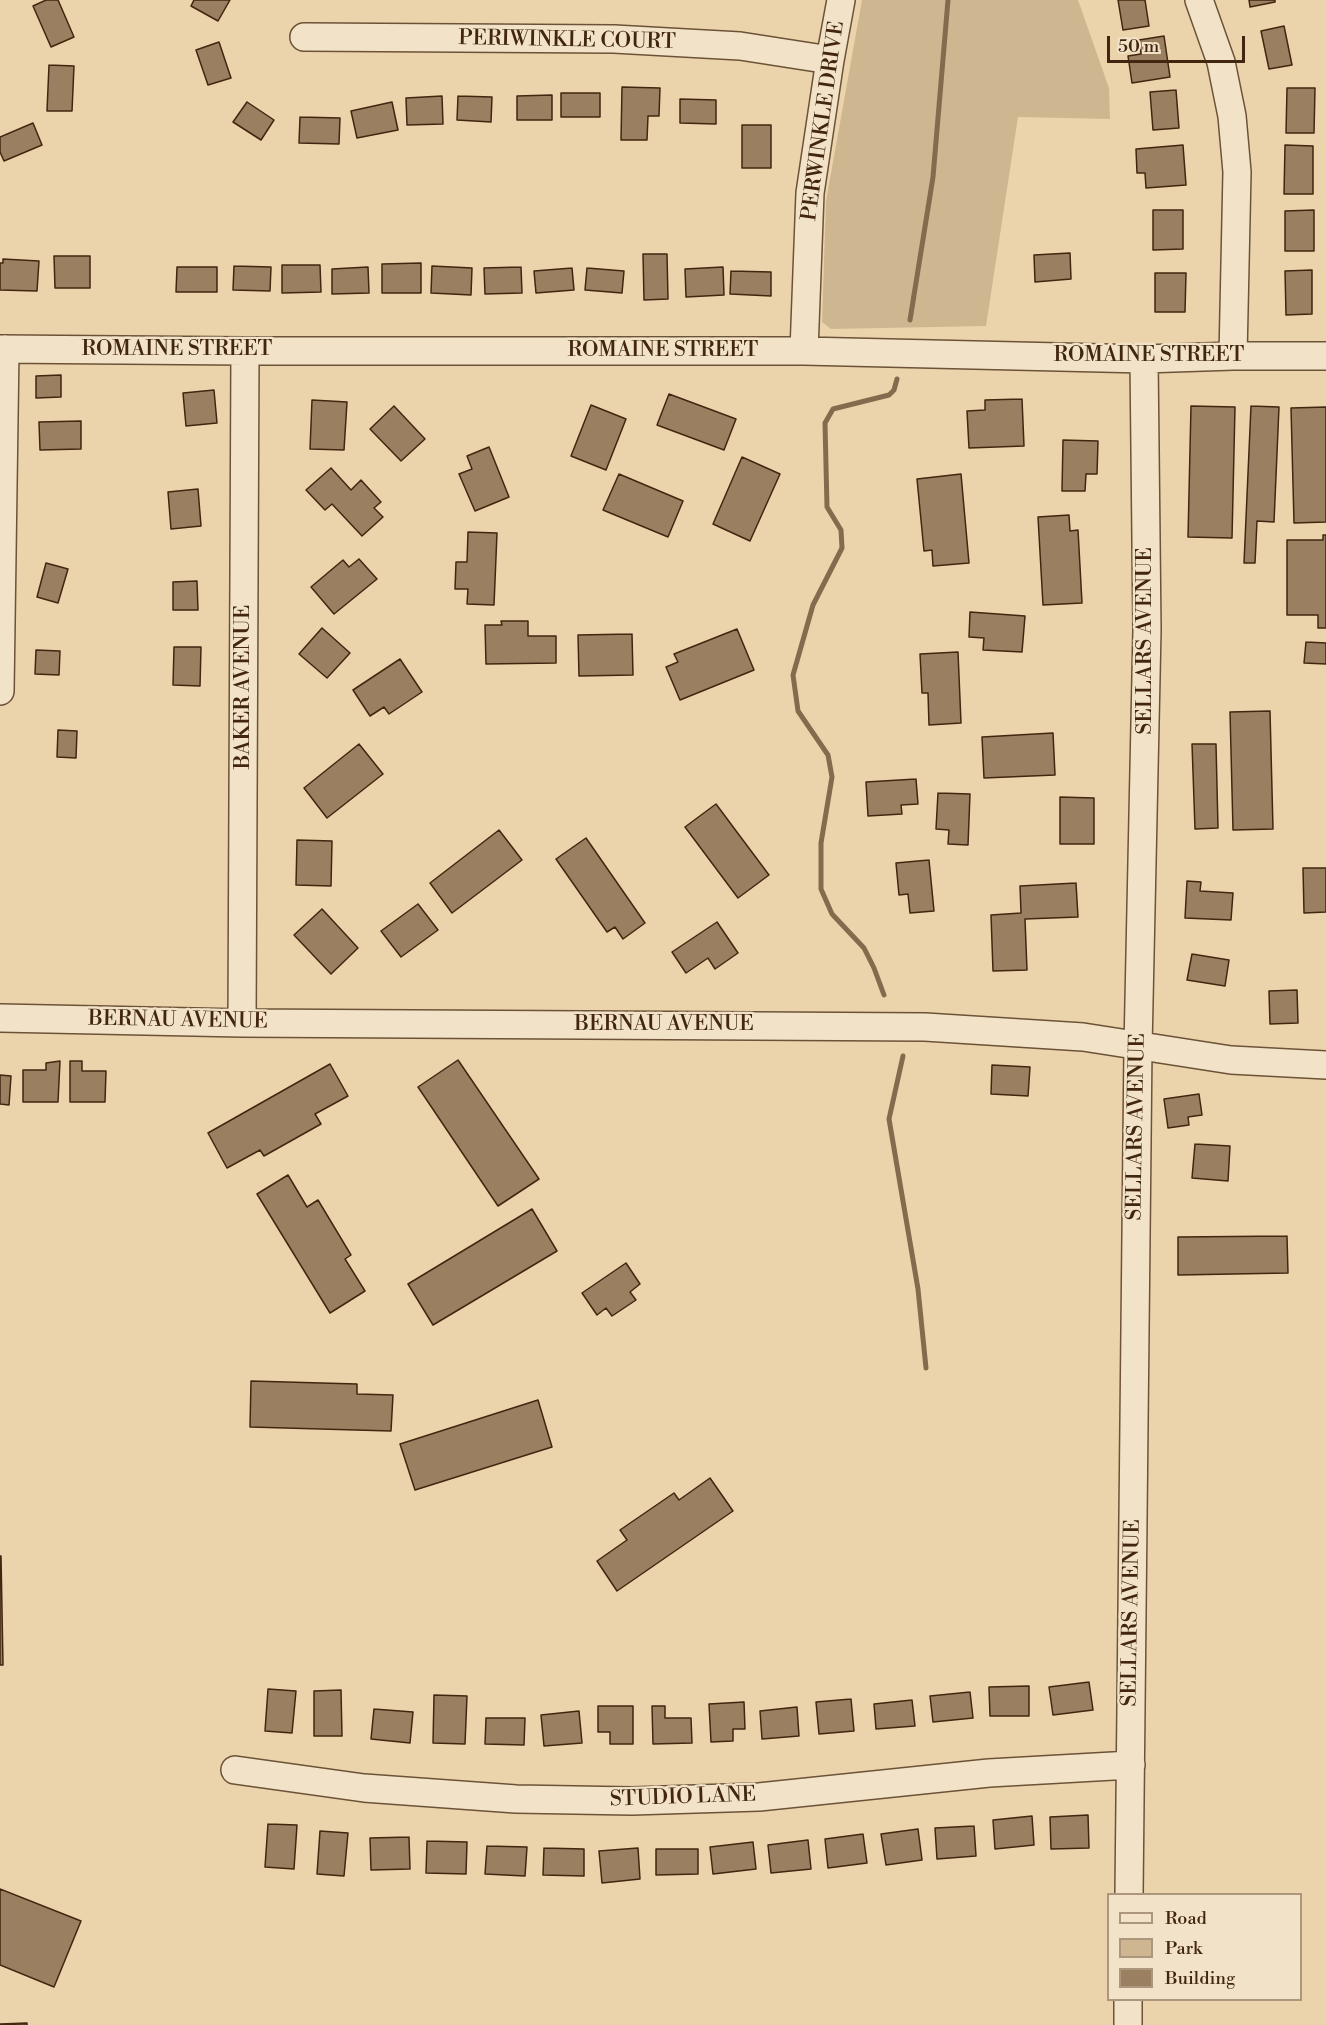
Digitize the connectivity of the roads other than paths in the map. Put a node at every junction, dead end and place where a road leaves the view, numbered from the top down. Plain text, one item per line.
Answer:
1 (841, 0) edge
2 (1199, 0) edge
3 (304, 37) dead end
4 (830, 60) junction
5 (3, 349) edge
6 (245, 351) junction
7 (804, 351) junction
8 (1233, 356) junction
9 (1326, 356) edge
10 (1144, 359) junction
11 (0, 691) edge
12 (0, 1018) edge
13 (242, 1023) junction
14 (1138, 1047) junction
15 (1326, 1065) edge
16 (1131, 1765) junction
17 (234, 1770) dead end
18 (1129, 1893) edge
19 (1128, 2001) edge
20 (1128, 2025) edge

1 - 4 street, PERWINKLE DRIVE
2 - 8 street
3 - 4 street, PERIWINKLE COURT
4 - 7 street, PERWINKLE DRIVE
5 - 6 street, ROMAINE STREET
5 - 11 street
6 - 7 street, ROMAINE STREET
6 - 13 street, BAKER AVENUE
7 - 10 street, ROMAINE STREET
8 - 9 street, ROMAINE STREET
8 - 10 street, ROMAINE STREET
10 - 14 street, SELLARS AVENUE
12 - 13 street, BERNAU AVENUE
13 - 14 street, BERNAU AVENUE
14 - 15 street, BERNAU AVENUE
14 - 16 street, SELLARS AVENUE
16 - 17 street, STUDIO LANE
16 - 18 street, SELLARS AVENUE
19 - 20 street

